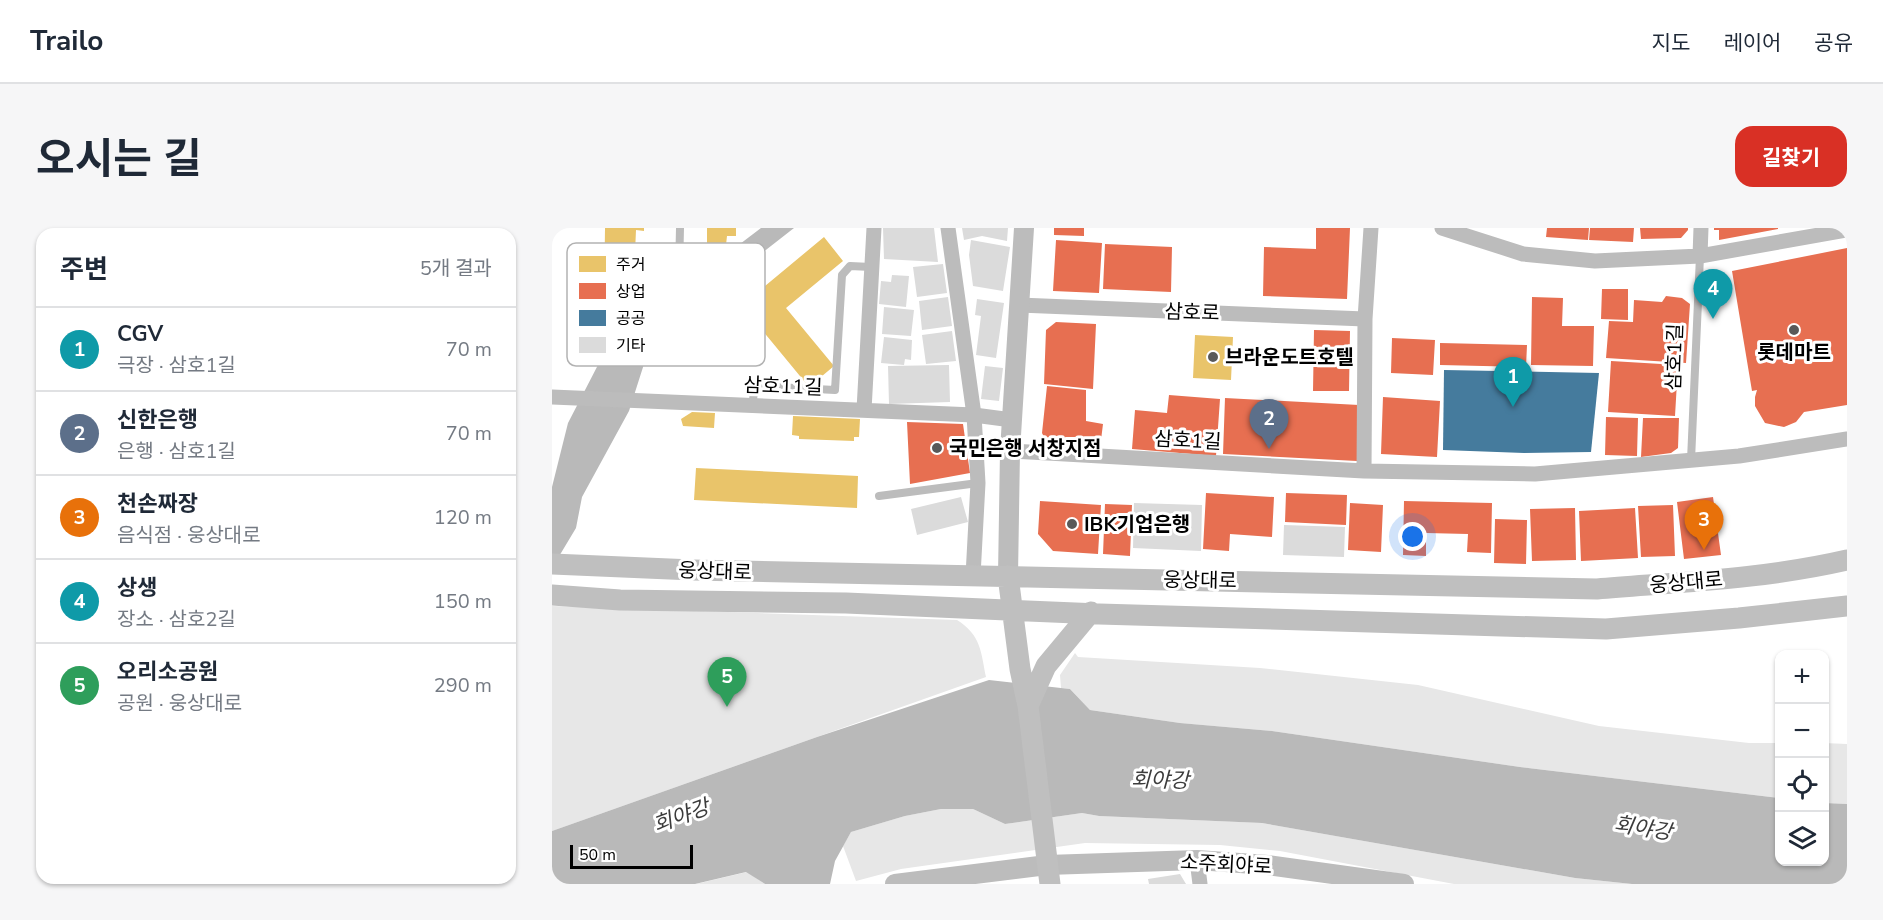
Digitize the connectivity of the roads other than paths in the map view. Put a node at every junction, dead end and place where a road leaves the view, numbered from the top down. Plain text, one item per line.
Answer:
1 (680, 228) edge
2 (874, 228) edge
3 (948, 228) edge
4 (1024, 228) edge
5 (1371, 228) edge
6 (1442, 228) edge
7 (1701, 228) edge
8 (1847, 230) edge
9 (680, 243) edge
10 (1700, 256) junction
11 (872, 267) junction
12 (1019, 305) junction
13 (1365, 320) junction
14 (554, 397) edge
15 (752, 406) junction
16 (864, 410) junction
17 (974, 415) junction
18 (1012, 420) junction
19 (1847, 439) edge
20 (1010, 451) junction
21 (1691, 460) junction
22 (1364, 471) junction
23 (978, 483) junction
24 (879, 496) dead end
25 (1847, 560) edge
26 (552, 564) edge
27 (973, 576) junction
28 (1008, 576) junction
29 (553, 595) edge
30 (1847, 606) edge
31 (1012, 609) junction
32 (1091, 612) junction
33 (1028, 706) junction
34 (1197, 860) junction
35 (1048, 875) edge
36 (896, 884) edge
37 (1200, 884) edge
38 (1404, 884) edge

1 - 9 lane
2 - 11 street
3 - 17 street
4 - 12 street
5 - 13 street
6 - 10 street
7 - 10 street
8 - 10 street
10 - 21 lane, 삼호1길
11 - 15 lane
11 - 16 street
12 - 13 street, 삼호로
12 - 18 street
13 - 22 street
14 - 15 street, 삼호11길
15 - 16 street, 삼호11길
16 - 17 street, 삼호11길
17 - 18 street, 삼호11길
17 - 23 street
18 - 20 street
19 - 21 street, 삼호1길
20 - 22 street, 삼호1길
20 - 28 street
21 - 22 street, 삼호1길
23 - 24 lane
23 - 27 street
25 - 28 main road, 웅상대로
26 - 27 main road, 웅상대로
27 - 28 main road, 웅상대로
28 - 31 main road
29 - 31 main road, 웅상대로
30 - 32 main road, 웅상대로
31 - 32 main road, 웅상대로
31 - 33 main road
32 - 33 main road
33 - 35 main road
34 - 35 street, 소주회야로
34 - 37 street
34 - 38 street, 소주회야로
35 - 36 street, 소주회야로

